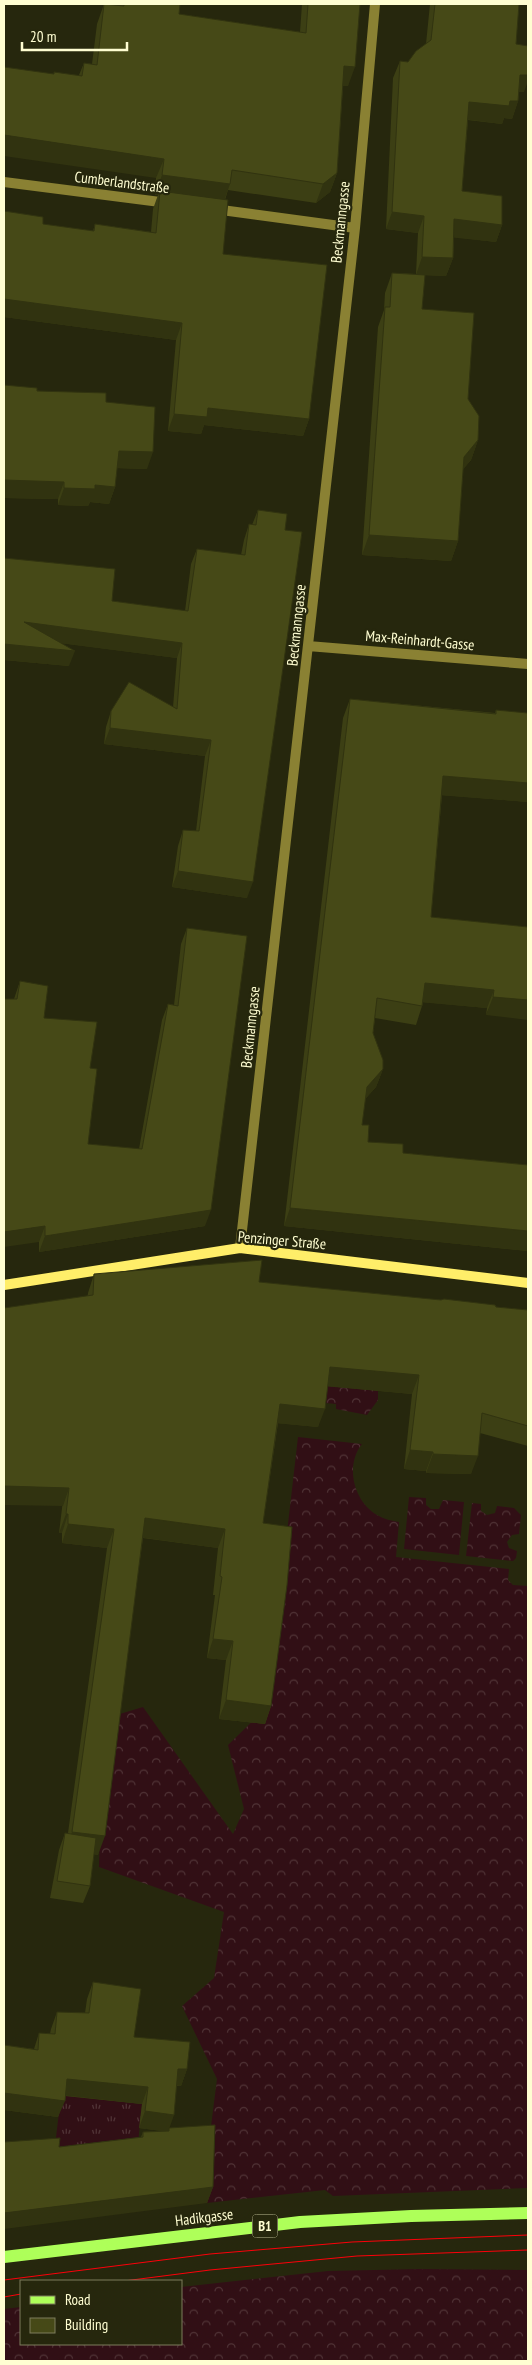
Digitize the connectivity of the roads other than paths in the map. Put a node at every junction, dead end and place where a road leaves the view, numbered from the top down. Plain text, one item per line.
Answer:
1 (375, 4) edge
2 (4, 182) edge
3 (179, 205) edge
4 (199, 207) edge
5 (355, 228) junction
6 (308, 646) junction
7 (528, 664) edge
8 (240, 1248) junction
9 (528, 1283) edge
10 (4, 1285) edge
11 (528, 2213) edge
12 (4, 2257) edge

1 - 5 street, Beckmanngasse
2 - 3 street, Cumberlandstraße
4 - 5 street
5 - 6 street, Beckmanngasse
6 - 7 street, Max-Reinhardt-Gasse
6 - 8 street, Beckmanngasse
8 - 9 street, Penzinger Straße
8 - 10 street, Penzinger Straße
11 - 12 main road, Hadikgasse / B1

